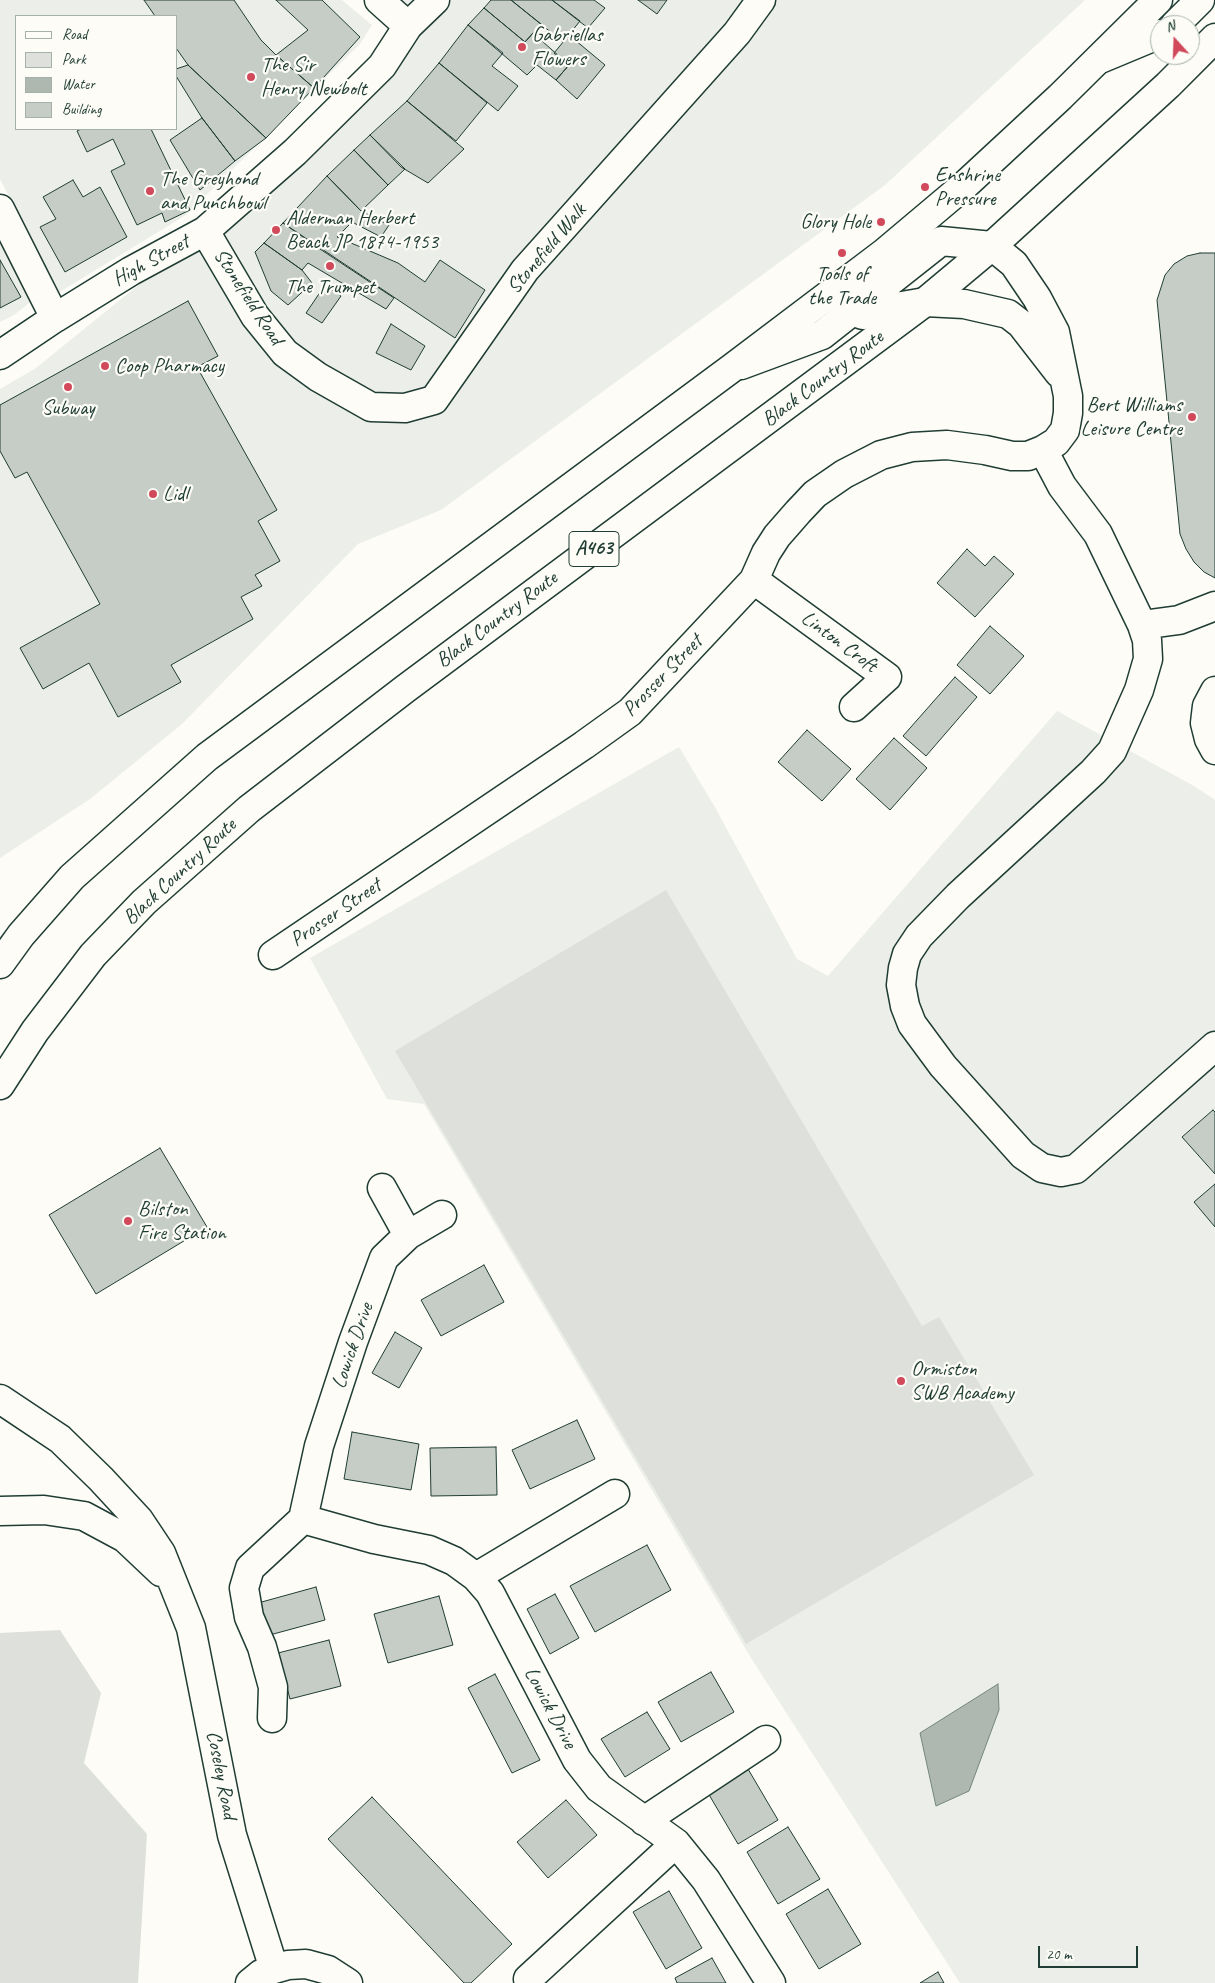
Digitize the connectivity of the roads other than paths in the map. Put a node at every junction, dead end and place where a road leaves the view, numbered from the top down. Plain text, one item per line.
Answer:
1 (379, 0) edge
2 (435, 0) edge
3 (1158, 0) edge
4 (1200, 0) edge
5 (750, 4) edge
6 (1185, 15) edge
7 (408, 26) junction
8 (1150, 38) edge
9 (1215, 38) edge
10 (1100, 59) junction
11 (0, 209) edge
12 (205, 231) junction
13 (992, 246) junction
14 (831, 294) junction
15 (925, 302) junction
16 (850, 312) junction
17 (55, 318) junction
18 (0, 356) edge
19 (732, 368) junction
20 (318, 377) joint
21 (1063, 378) junction
22 (1043, 450) junction
23 (754, 580) junction
24 (1215, 606) edge
25 (1142, 625) junction
26 (1215, 692) edge
27 (854, 707) dead end
28 (1215, 750) edge
29 (273, 955) dead end
30 (0, 964) edge
31 (1215, 1046) edge
32 (0, 1085) edge
33 (382, 1188) dead end
34 (442, 1215) dead end
35 (408, 1235) junction
36 (0, 1399) edge
37 (615, 1494) dead end
38 (0, 1511) edge
39 (304, 1519) junction
40 (476, 1577) junction
41 (172, 1582) junction
42 (272, 1718) dead end
43 (766, 1740) dead end
44 (644, 1821) junction
45 (676, 1843) junction
46 (274, 1969) junction
47 (528, 1979) dead end
48 (250, 1983) edge
49 (348, 1983) edge
50 (771, 1983) edge

1 - 7 main road
2 - 7 main road, High Street
3 - 10 main road
4 - 6 main road
5 - 20 main road, Stonefield Walk
7 - 12 main road, High Street
8 - 10 main road
9 - 13 main road, Black Country Route / A463
10 - 14 main road
11 - 17 main road
12 - 17 main road, High Street
12 - 20 main road, Stonefield Road
13 - 15 main road, Black Country Route / A463
13 - 16 main road
13 - 21 main road
14 - 16 main road
14 - 19 main road
15 - 16 main road
15 - 21 main road
15 - 32 main road, Black Country Route / A463
16 - 19 main road
17 - 18 main road, High Street
19 - 30 main road
21 - 22 main road
22 - 23 main road, Prosser Street
22 - 25 main road
23 - 27 main road, Linton Croft
23 - 29 main road, Prosser Street
24 - 25 main road
25 - 31 main road
26 - 28 main road
33 - 35 main road
34 - 35 main road, Lowick Drive
35 - 39 main road, Lowick Drive
36 - 41 main road, Coseley Road
37 - 40 main road
38 - 41 main road, Coseley Road
39 - 40 main road, Lowick Drive
39 - 42 main road
40 - 44 main road, Lowick Drive
41 - 46 main road, Coseley Road
43 - 44 main road
44 - 45 main road, Lowick Drive
45 - 47 main road
45 - 50 main road, Lowick Drive
46 - 48 main road
46 - 49 main road

